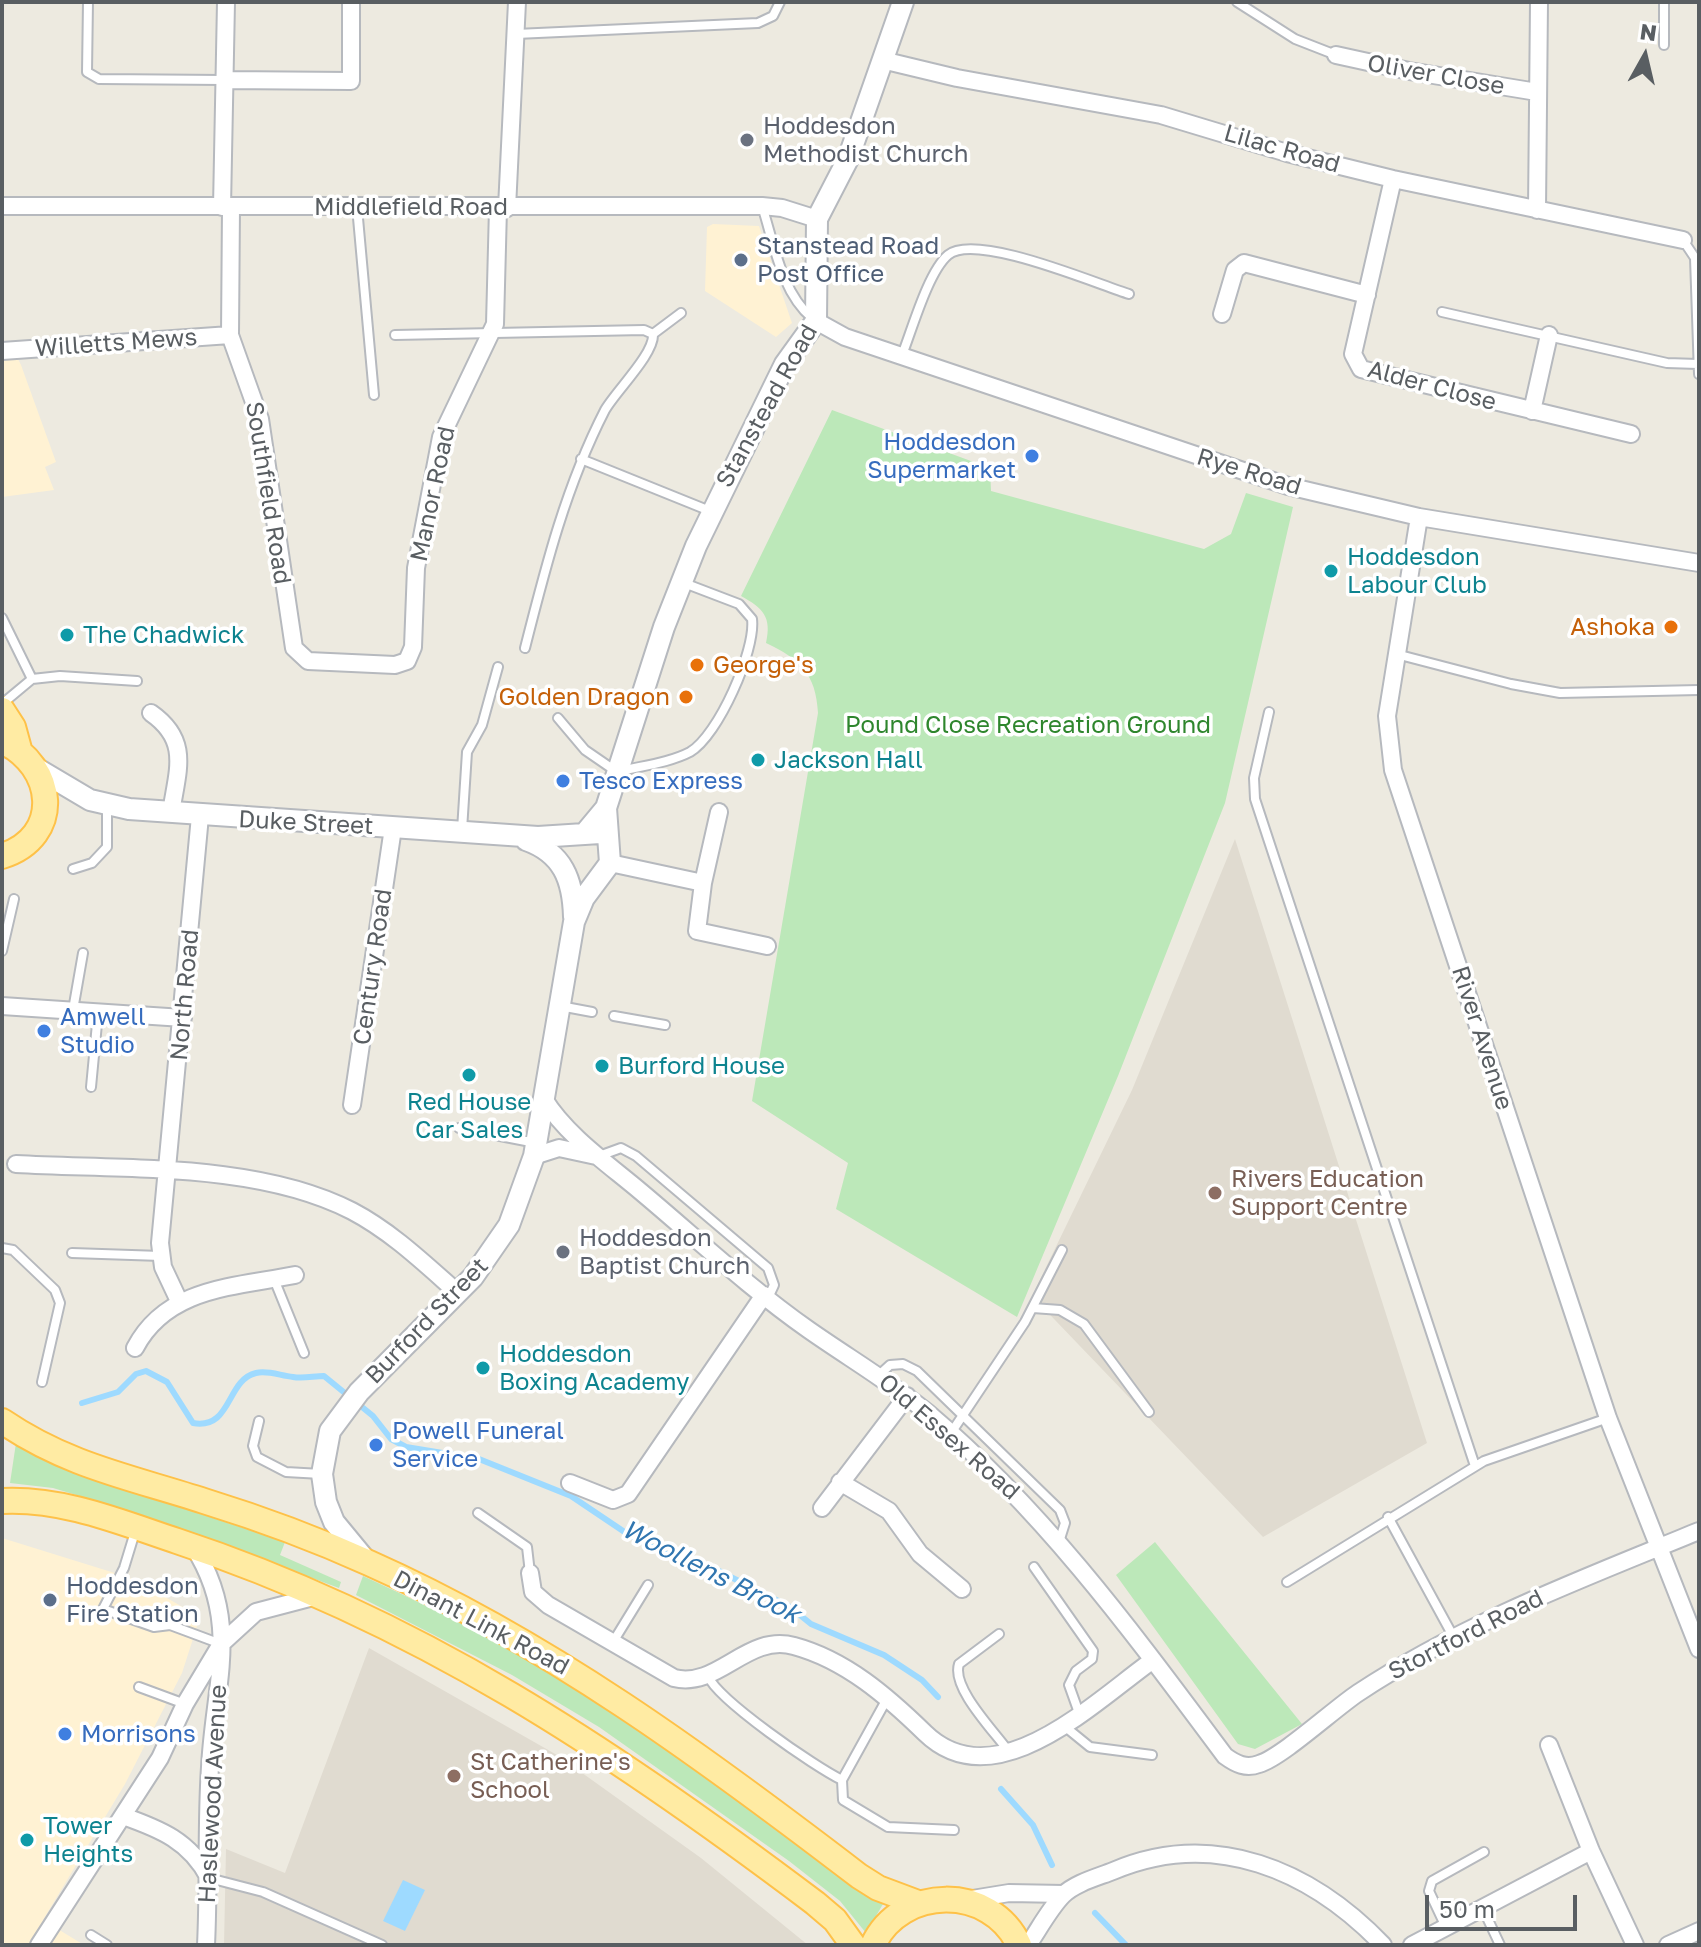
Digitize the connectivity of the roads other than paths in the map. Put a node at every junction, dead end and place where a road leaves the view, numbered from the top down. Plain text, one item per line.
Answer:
1 (88, 2) edge
2 (226, 2) edge
3 (351, 2) edge
4 (517, 2) edge
5 (780, 2) edge
6 (903, 2) edge
7 (1237, 2) edge
8 (1539, 2) edge
9 (1664, 2) edge
10 (516, 34) junction
11 (1664, 45) dead end
12 (1336, 55) joint
13 (882, 60) junction
14 (224, 80) junction
15 (1537, 92) junction
16 (1393, 179) junction
17 (2, 206) edge
18 (762, 206) junction
19 (226, 207) junction
20 (357, 207) junction
21 (502, 208) junction
22 (1537, 210) junction
23 (817, 219) junction
24 (1683, 240) joint
25 (1129, 294) dead end
26 (1367, 295) junction
27 (1442, 312) dead end
28 (681, 313) dead end
29 (1222, 314) dead end
30 (816, 321) junction
31 (492, 333) junction
32 (653, 334) junction
33 (230, 335) junction
34 (395, 335) dead end
35 (1549, 335) junction
36 (2, 351) edge
37 (902, 355) junction
38 (1698, 364) edge
39 (1699, 374) edge
40 (374, 395) dead end
41 (1532, 411) junction
42 (1631, 434) dead end
43 (581, 459) junction
44 (711, 511) junction
45 (1419, 517) junction
46 (1699, 563) edge
47 (681, 582) junction
48 (2, 618) edge
49 (413, 647) joint
50 (525, 648) dead end
51 (1395, 654) junction
52 (498, 667) dead end
53 (32, 679) junction
54 (137, 681) dead end
55 (1699, 690) edge
56 (2, 707) edge
57 (1269, 712) dead end
58 (151, 713) dead end
59 (558, 718) dead end
60 (10, 745) edge
61 (36, 768) junction
62 (617, 772) junction
63 (107, 805) junction
64 (606, 808) junction
65 (719, 812) dead end
66 (171, 813) junction
67 (200, 816) junction
68 (393, 828) junction
69 (462, 831) junction
70 (586, 832) junction
71 (515, 835) junction
72 (610, 841) junction
73 (2, 856) edge
74 (610, 863) junction
75 (73, 869) dead end
76 (703, 883) junction
77 (14, 899) dead end
78 (574, 922) junction
79 (767, 946) dead end
80 (2, 951) edge
81 (83, 953) dead end
82 (2, 1006) edge
83 (559, 1006) junction
84 (73, 1011) junction
85 (98, 1012) junction
86 (592, 1012) dead end
87 (614, 1016) dead end
88 (183, 1018) junction
89 (665, 1025) dead end
90 (91, 1087) dead end
91 (544, 1099) junction
92 (352, 1105) dead end
93 (459, 1128) dead end
94 (536, 1150) junction
95 (598, 1156) junction
96 (16, 1164) dead end
97 (169, 1172) junction
98 (2, 1248) edge
99 (1062, 1250) dead end
100 (72, 1253) dead end
101 (161, 1256) junction
102 (295, 1275) dead end
103 (274, 1279) junction
104 (458, 1293) junction
105 (766, 1297) junction
106 (179, 1301) junction
107 (1033, 1308) junction
108 (135, 1348) dead end
109 (304, 1353) dead end
110 (879, 1375) junction
111 (42, 1382) dead end
112 (907, 1396) junction
113 (1149, 1412) dead end
114 (964, 1414) junction
115 (1608, 1418) junction
116 (2, 1421) edge
117 (259, 1421) dead end
118 (951, 1434) junction
119 (1475, 1466) junction
120 (322, 1474) junction
121 (840, 1482) junction
122 (570, 1483) dead end
123 (2, 1501) edge
124 (822, 1508) dead end
125 (478, 1513) dead end
126 (1388, 1517) junction
127 (137, 1527) junction
128 (1699, 1531) edge
129 (1059, 1542) junction
130 (193, 1546) junction
131 (1661, 1546) junction
132 (367, 1562) junction
133 (1034, 1567) dead end
134 (530, 1573) joint
135 (1287, 1582) dead end
136 (648, 1585) dead end
137 (962, 1589) dead end
138 (322, 1595) junction
139 (999, 1634) dead end
140 (1453, 1636) junction
141 (613, 1642) junction
142 (221, 1644) junction
143 (1699, 1649) edge
144 (1153, 1660) junction
145 (708, 1676) junction
146 (139, 1687) dead end
147 (889, 1696) junction
148 (185, 1704) junction
149 (1079, 1713) junction
150 (1063, 1724) junction
151 (1549, 1745) dead end
152 (1010, 1753) junction
153 (1152, 1755) dead end
154 (1249, 1766) joint
155 (842, 1780) junction
156 (123, 1816) junction
157 (954, 1830) dead end
158 (1591, 1851) junction
159 (1484, 1852) dead end
160 (209, 1878) junction
161 (1064, 1894) junction
162 (964, 1900) junction
163 (918, 1903) junction
164 (1482, 1908) junction
165 (1445, 1925) junction
166 (1699, 1931) edge
167 (91, 1935) dead end
168 (39, 1945) edge
169 (107, 1945) edge
170 (206, 1945) edge
171 (382, 1945) edge
172 (853, 1945) edge
173 (873, 1945) edge
174 (1019, 1945) edge
175 (1028, 1945) edge
176 (1383, 1945) edge
177 (1412, 1945) edge
178 (1500, 1945) edge
179 (1635, 1945) edge
180 (1668, 1945) edge

1 - 14 lane
2 - 14 street, Southfield Road
3 - 14 street
4 - 10 street, Manor Road
5 - 10 lane
6 - 13 street, Stanstead Road
7 - 12 lane
8 - 15 street
9 - 11 lane
10 - 21 street, Manor Road
12 - 15 street, Oliver Close
13 - 16 street, Lilac Road
13 - 23 street, Stanstead Road
14 - 19 street, Southfield Road
15 - 22 street
16 - 22 street, Lilac Road
16 - 26 street, Alder Close
17 - 19 street, Middlefield Road
18 - 21 street, Middlefield Road
18 - 23 street, Middlefield Road
18 - 30 lane
19 - 20 street, Middlefield Road
19 - 33 street, Southfield Road
20 - 21 street, Middlefield Road
20 - 40 lane
21 - 31 street, Manor Road
22 - 24 street, Lilac Road
23 - 30 street, Stanstead Road
24 - 38 lane
25 - 37 lane
26 - 29 street
26 - 41 street, Alder Close
27 - 35 lane
28 - 32 lane
30 - 37 street, Rye Road
30 - 44 street, Stanstead Road
31 - 32 lane
31 - 34 lane
31 - 49 street, Manor Road
32 - 43 lane
33 - 36 street, Willetts Mews
33 - 49 street, Southfield Road
35 - 38 lane
35 - 41 street
37 - 45 street, Rye Road
38 - 39 lane
41 - 42 street, Alder Close
43 - 44 lane
43 - 50 lane
44 - 47 street, Stanstead Road
45 - 46 street, Rye Road
45 - 51 street, River Avenue
47 - 62 street, Stanstead Road
47 - 62 lane
48 - 53 lane
51 - 55 lane
51 - 115 street, River Avenue
52 - 69 lane
53 - 54 lane
53 - 56 lane
56 - 60 main road
57 - 119 lane
58 - 66 street
59 - 62 lane
60 - 61 main road
61 - 63 street, Duke Street
61 - 73 main road
62 - 64 street, Stanstead Road
63 - 66 street, Duke Street
63 - 75 lane
64 - 70 street
64 - 72 street
65 - 76 street
66 - 67 street, Duke Street
67 - 68 street, Duke Street
67 - 88 street, North Road
68 - 69 street, Duke Street
68 - 92 street, Century Road
69 - 71 street, Duke Street
70 - 71 street, Duke Street
70 - 72 street
71 - 78 street, Burford Street
72 - 74 street
74 - 76 street
74 - 78 street, Burford Street
76 - 79 street
77 - 80 lane
78 - 83 street, Burford Street
81 - 84 lane
82 - 84 street
83 - 86 lane
83 - 91 street, Burford Street
84 - 85 street
85 - 88 street
85 - 90 lane
87 - 89 lane
88 - 97 street, North Road
91 - 94 street, Burford Street
91 - 95 street, Old Essex Road
93 - 94 lane
94 - 95 street
94 - 104 street, Burford Street
95 - 105 street, Old Essex Road
95 - 105 lane
96 - 97 street
97 - 101 street, North Road
97 - 104 street
98 - 111 lane
99 - 107 lane
100 - 101 lane
101 - 106 street
102 - 103 street
103 - 106 street
103 - 109 lane
104 - 120 street, Burford Street
105 - 110 street, Old Essex Road
105 - 122 street
106 - 108 street
107 - 113 lane
107 - 114 lane
110 - 112 street, Old Essex Road
110 - 114 lane
112 - 118 street, Old Essex Road
112 - 121 street
114 - 118 lane
114 - 129 lane
115 - 119 lane
115 - 131 street, River Avenue
116 - 132 main road, Dinant Link Road
117 - 120 lane
118 - 129 street, Old Essex Road
119 - 126 lane
120 - 132 street, Burford Street
121 - 124 street
121 - 137 street
123 - 127 main road, Dinant Link Road
125 - 134 lane
126 - 135 lane
126 - 140 lane
127 - 130 main road, Dinant Link Road
127 - 142 lane
128 - 131 street, Stortford Road
129 - 144 street, Old Essex Road
130 - 138 main road, Dinant Link Road
130 - 142 street
131 - 140 street, Stortford Road
131 - 143 street, River Avenue
132 - 163 main road, Dinant Link Road
133 - 149 lane
134 - 141 street
136 - 141 lane
138 - 142 street
138 - 172 main road, Dinant Link Road
139 - 152 lane
140 - 154 street, Stortford Road
141 - 145 street
142 - 148 street
142 - 160 street, Haslewood Avenue
144 - 149 street
144 - 154 street, Old Essex Road
145 - 147 street
145 - 155 lane
146 - 148 lane
147 - 152 street
147 - 155 lane
148 - 156 street
149 - 150 street
150 - 152 street
150 - 153 lane
151 - 158 street
155 - 157 lane
156 - 160 street
156 - 168 street
158 - 164 street
158 - 179 street
159 - 165 lane
160 - 170 street, Haslewood Avenue
160 - 171 lane
161 - 162 street
161 - 175 street
161 - 176 street
162 - 163 main road
162 - 174 main road
163 - 173 main road
164 - 165 street
164 - 178 lane
165 - 177 street
166 - 180 street
167 - 169 lane

